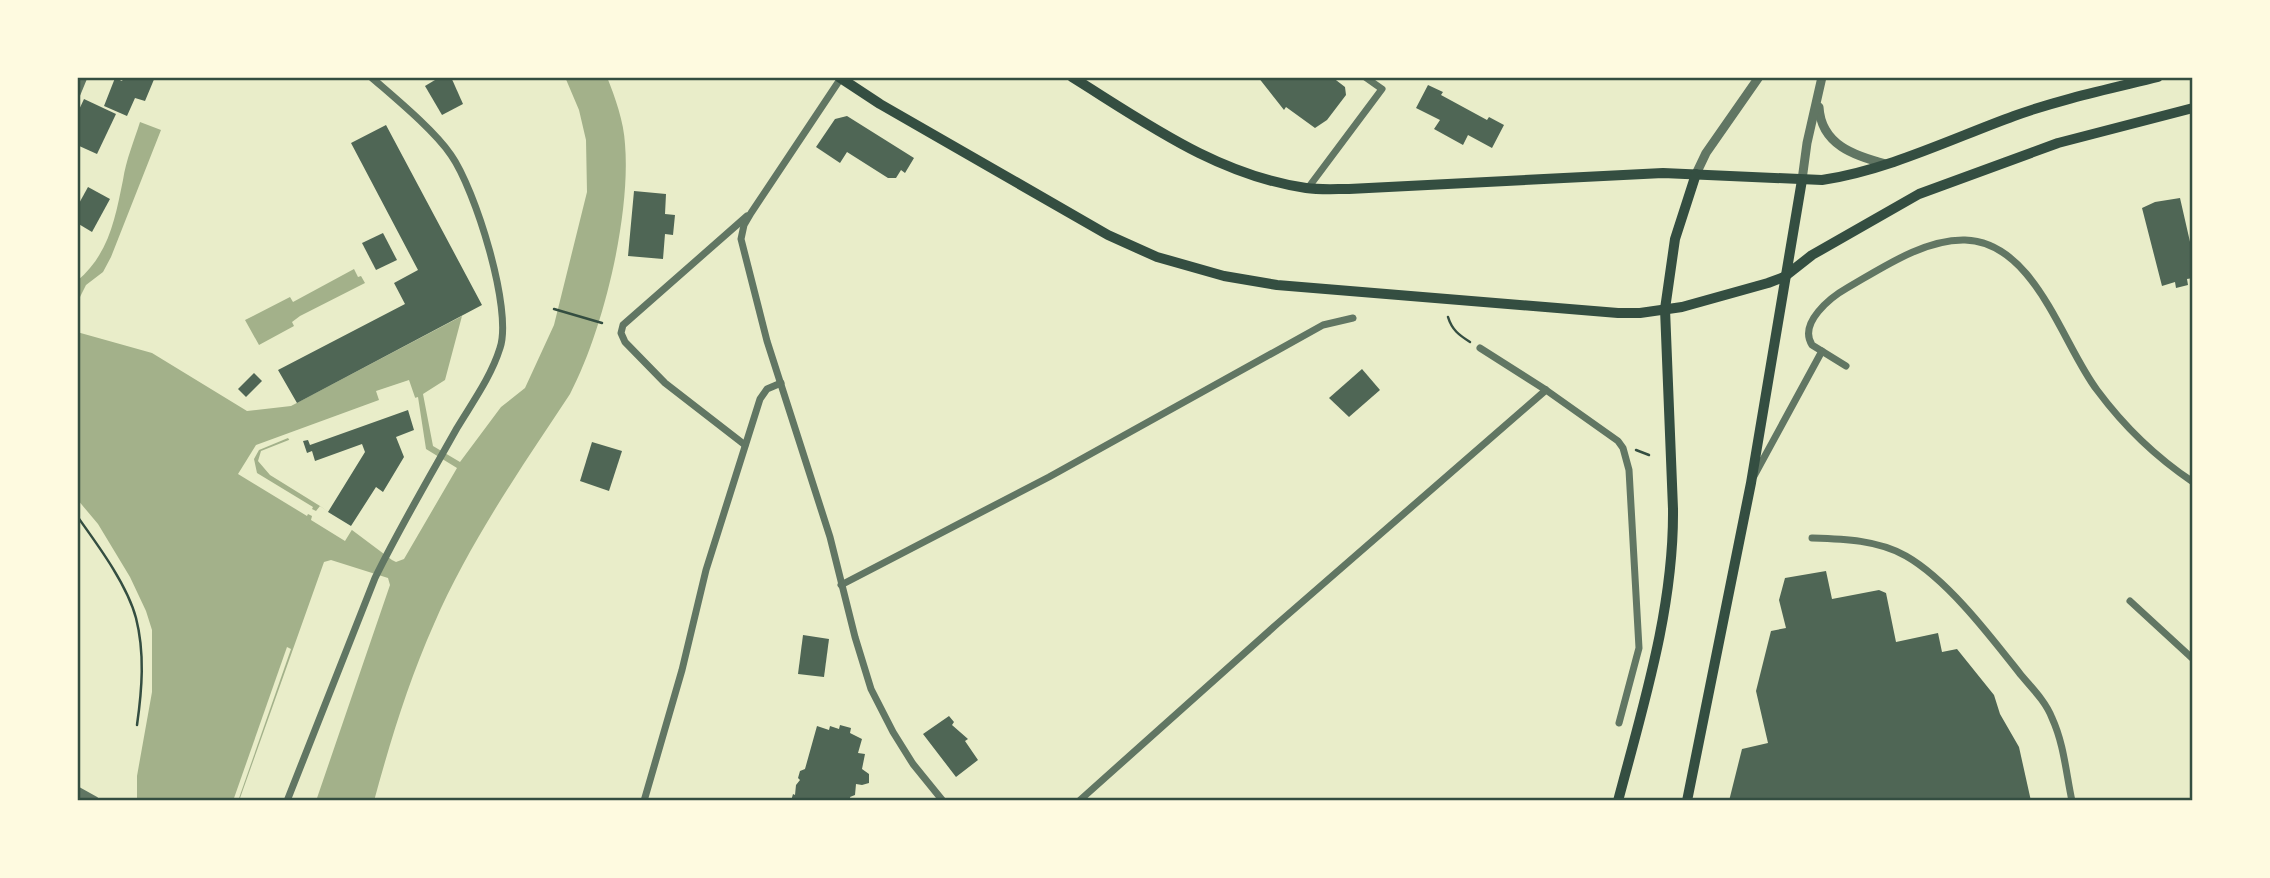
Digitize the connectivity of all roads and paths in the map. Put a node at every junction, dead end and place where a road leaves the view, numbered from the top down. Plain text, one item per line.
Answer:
1 (84, 77) edge
2 (371, 77) edge
3 (840, 77) edge
4 (1072, 77) edge
5 (1366, 77) edge
6 (1759, 77) edge
7 (1822, 77) edge
8 (2158, 77) edge
9 (77, 94) edge
10 (1818, 99) junction
11 (2193, 108) edge
12 (1886, 164) junction
13 (1696, 174) junction
14 (1802, 180) junction
15 (1308, 188) junction
16 (751, 213) junction
17 (1784, 277) junction
18 (554, 309) dead end
19 (1665, 309) junction
20 (1448, 317) dead end
21 (1353, 318) dead end
22 (602, 323) dead end
23 (1480, 348) joint
24 (1822, 351) junction
25 (1846, 366) dead end
26 (781, 383) junction
27 (1546, 390) junction
28 (745, 445) junction
29 (2193, 482) edge
30 (1751, 483) junction
31 (77, 516) edge
32 (1812, 538) dead end
33 (841, 585) junction
34 (2130, 601) dead end
35 (2193, 659) edge
36 (1619, 723) dead end
37 (137, 725) dead end
38 (77, 791) edge
39 (95, 801) edge
40 (287, 801) edge
41 (644, 801) edge
42 (943, 801) edge
43 (1079, 801) edge
44 (1618, 801) edge
45 (1687, 801) edge
46 (2072, 801) edge

1 - 9 street
2 - 40 street
3 - 16 street
3 - 19 main road
4 - 15 main road
5 - 15 street
6 - 13 street
7 - 10 street
8 - 12 main road
10 - 12 street
10 - 14 street
11 - 17 main road
12 - 14 main road
13 - 14 main road
13 - 15 main road
13 - 19 main road
14 - 17 main road
16 - 26 street
16 - 28 street
17 - 19 main road
17 - 30 main road
18 - 22 path
19 - 44 main road
20 - 23 path
21 - 33 street
23 - 27 street
24 - 25 street
24 - 29 street
24 - 30 street
26 - 28 street
26 - 33 street
27 - 36 street
27 - 43 street
28 - 41 street
30 - 45 main road
31 - 37 path
32 - 46 street
33 - 42 street
34 - 35 street
38 - 39 street

